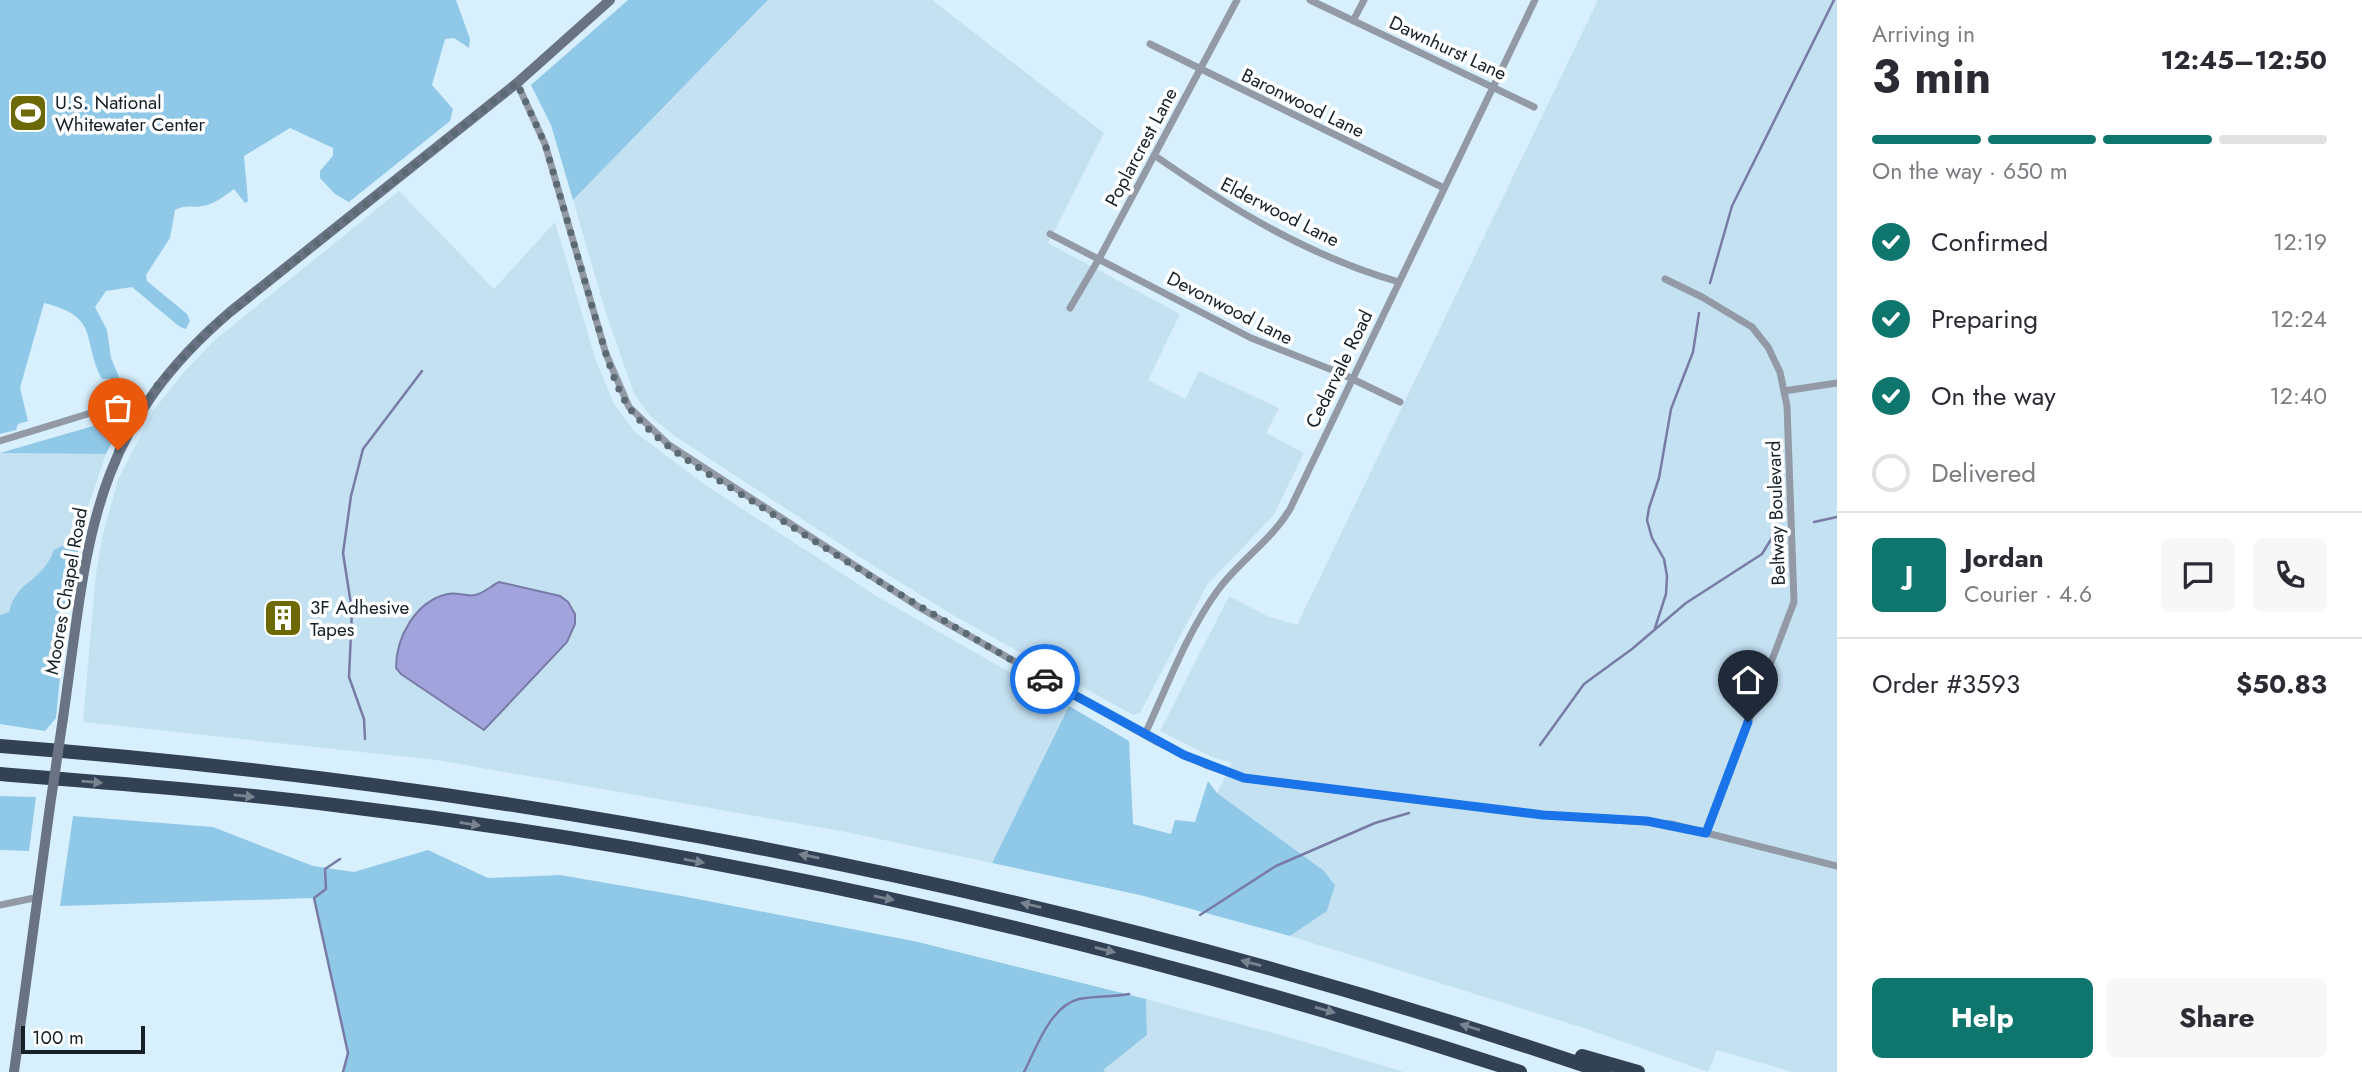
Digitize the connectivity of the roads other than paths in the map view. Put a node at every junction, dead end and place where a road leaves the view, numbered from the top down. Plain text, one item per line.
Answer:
1 (610, 0) edge
2 (1237, 0) edge
3 (1310, 0) edge
4 (1364, 0) edge
5 (1535, 0) edge
6 (1353, 21) junction
7 (1150, 44) dead end
8 (1201, 70) junction
9 (517, 83) junction
10 (1493, 87) junction
11 (1534, 107) dead end
12 (1154, 155) junction
13 (1444, 188) junction
14 (1050, 234) dead end
15 (1100, 257) junction
16 (1665, 279) dead end
17 (1399, 282) junction
18 (1070, 308) dead end
19 (1351, 378) junction
20 (1837, 383) edge
21 (1784, 391) junction
22 (1400, 402) dead end
23 (143, 404) junction
24 (0, 441) edge
25 (1145, 734) junction
26 (0, 746) edge
27 (0, 774) edge
28 (1706, 833) junction
29 (1837, 866) edge
30 (39, 897) junction
31 (0, 905) edge
32 (1507, 1039) junction
33 (15, 1072) edge
34 (1520, 1072) edge
35 (1604, 1072) edge
36 (1638, 1072) edge

1 - 9 main road, Moores Chapel Road
2 - 8 street, Poplarcrest Lane
3 - 6 street, Dawnhurst Lane
4 - 6 street
5 - 10 street, Cedarvale Road
6 - 10 street, Dawnhurst Lane
7 - 8 street, Baronwood Lane
8 - 12 street, Poplarcrest Lane
8 - 13 street, Baronwood Lane
9 - 23 main road, Moores Chapel Road
9 - 25 street
10 - 11 street, Dawnhurst Lane
10 - 13 street, Cedarvale Road
12 - 15 street, Poplarcrest Lane
12 - 17 street, Elderwood Lane
13 - 17 street, Cedarvale Road
14 - 15 street, Devonwood Lane
15 - 18 street, Poplarcrest Lane
15 - 19 street, Devonwood Lane
16 - 21 street, Beltway Boulevard
17 - 19 street, Cedarvale Road
19 - 22 street, Devonwood Lane
19 - 25 street, Cedarvale Road
20 - 21 street
21 - 28 street, Beltway Boulevard
23 - 24 street
23 - 30 main road, Moores Chapel Road, bridge
25 - 28 street
32 -> 26 highway
27 -> 34 highway
28 - 29 street
30 - 31 street
30 - 33 main road, Moores Chapel Road
32 - 35 highway
32 - 36 highway

